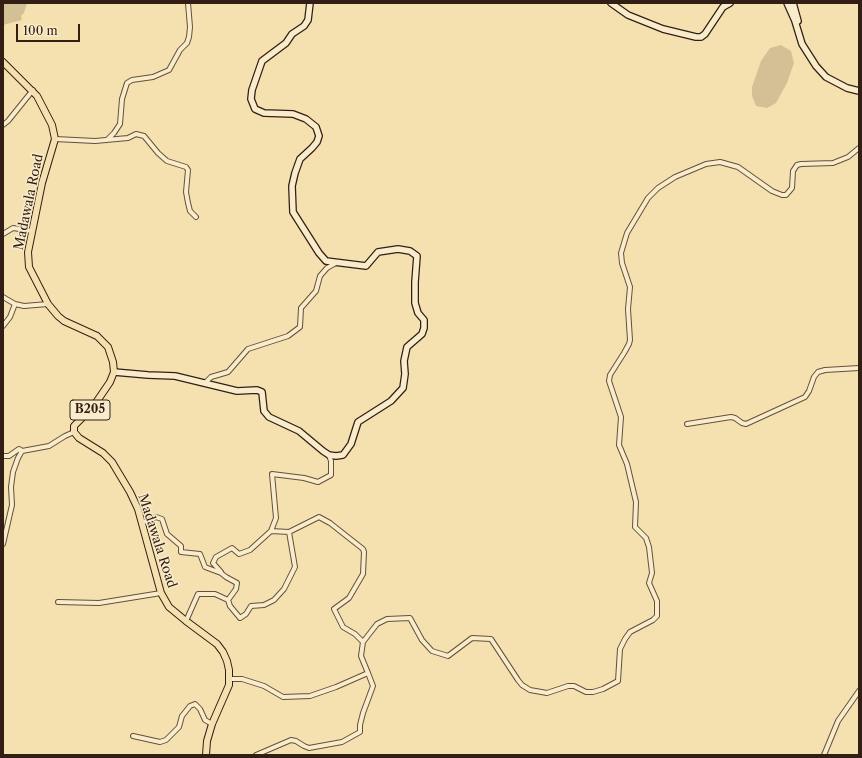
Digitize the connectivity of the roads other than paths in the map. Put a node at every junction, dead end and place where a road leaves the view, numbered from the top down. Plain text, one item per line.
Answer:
1 (310, 3) edge
2 (611, 3) edge
3 (730, 3) edge
4 (787, 3) edge
5 (793, 3) edge
6 (188, 4) edge
7 (802, 44) junction
8 (3, 62) edge
9 (33, 90) junction
10 (859, 91) edge
11 (3, 125) edge
12 (55, 138) junction
13 (106, 141) junction
14 (859, 148) edge
15 (196, 218) dead end
16 (32, 231) junction
17 (4, 233) edge
18 (336, 263) junction
19 (3, 297) edge
20 (15, 304) junction
21 (48, 304) junction
22 (3, 326) edge
23 (859, 368) edge
24 (114, 372) junction
25 (205, 383) junction
26 (687, 424) dead end
27 (74, 432) junction
28 (22, 451) junction
29 (329, 455) junction
30 (3, 456) edge
31 (142, 523) junction
32 (271, 531) junction
33 (289, 532) junction
34 (3, 544) edge
35 (221, 573) junction
36 (161, 593) junction
37 (228, 600) junction
38 (58, 602) dead end
39 (186, 621) junction
40 (363, 642) junction
41 (368, 673) junction
42 (229, 679) junction
43 (859, 691) edge
44 (212, 724) junction
45 (133, 736) dead end
46 (206, 755) edge
47 (258, 755) edge
48 (824, 755) edge

1 - 18 street
2 - 3 street
4 - 7 street
5 - 7 street
6 - 13 street
7 - 10 street
8 - 9 main road, Madawala Road
9 - 11 street
9 - 12 main road, Madawala Road
12 - 13 street
12 - 16 main road, Madawala Road
13 - 15 street
14 - 40 street
16 - 17 street
16 - 21 main road, Madawala Road
18 - 25 street
18 - 29 street
19 - 20 street
20 - 21 street
20 - 22 street
21 - 24 main road, Madawala Road
23 - 26 street
24 - 25 street
24 - 27 main road, B205
25 - 29 street
27 - 28 street
27 - 31 main road, Madawala Road / B205
28 - 30 street
28 - 34 street
29 - 32 street
31 - 35 street
31 - 36 main road, Madawala Road / B205
32 - 33 street
32 - 35 street
33 - 37 street
33 - 40 street
35 - 37 street
36 - 38 street
36 - 39 main road, Madawala Road / B205
37 - 39 street
39 - 42 main road, Madawala Road / B205
40 - 41 street
41 - 42 street
41 - 47 street
42 - 44 main road, Madawala Road / B205
43 - 48 street
44 - 45 street
44 - 46 main road, Madawala Road / B205

